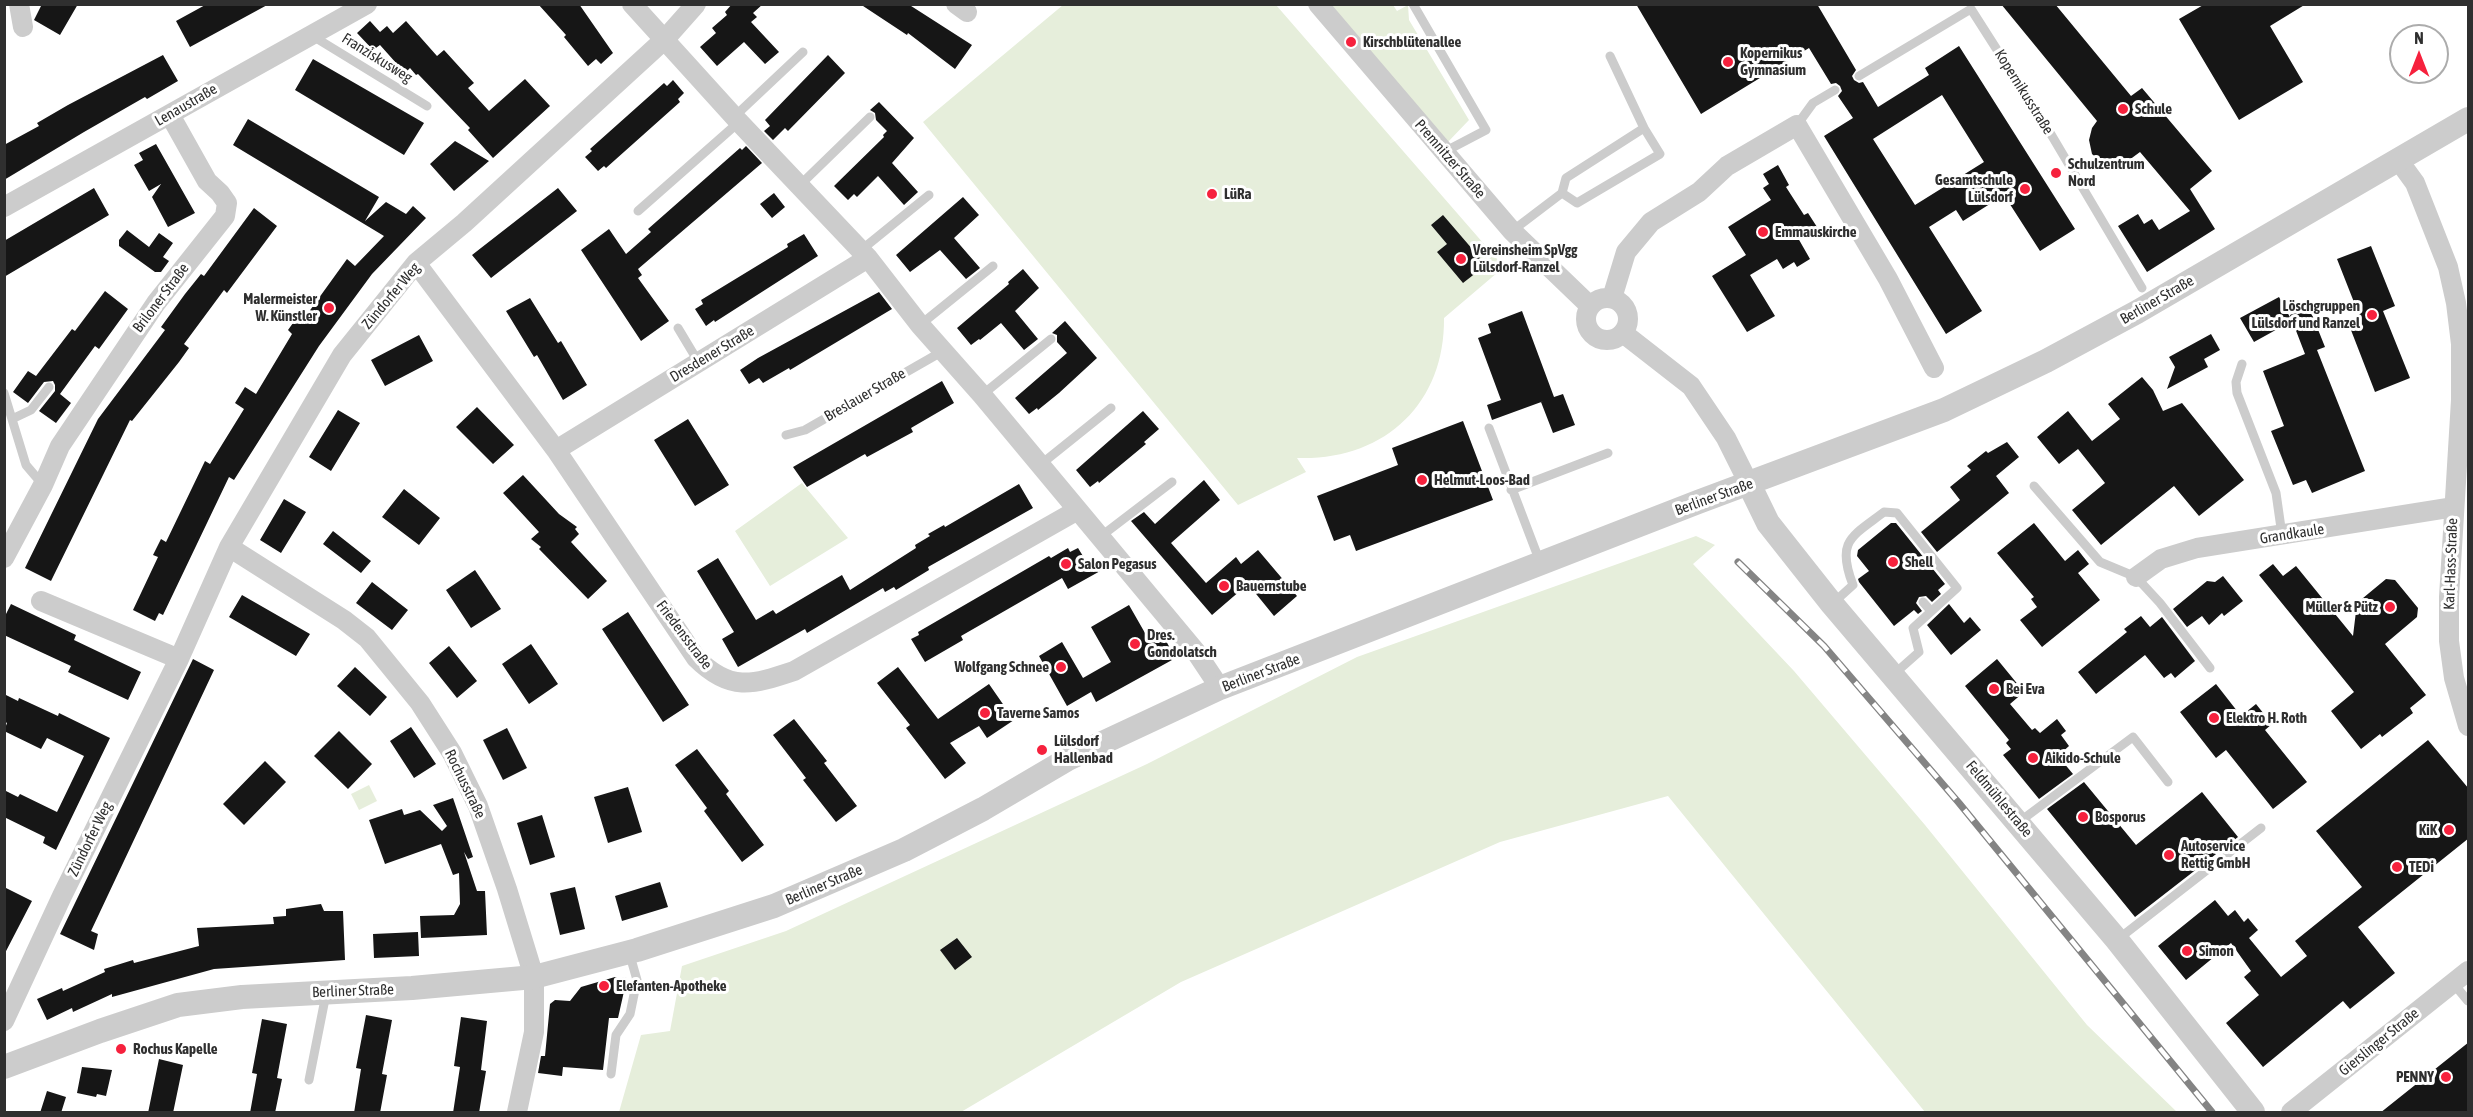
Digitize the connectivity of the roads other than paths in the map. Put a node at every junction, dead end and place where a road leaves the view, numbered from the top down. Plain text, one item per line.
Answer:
1 (19, 4) edge
2 (367, 4) edge
3 (632, 4) edge
4 (696, 4) edge
5 (1318, 4) edge
6 (1413, 4) edge
7 (1970, 7) edge
8 (23, 27) dead end
9 (311, 35) junction
10 (665, 39) junction
11 (803, 52) dead end
12 (1610, 56) dead end
13 (1859, 76) dead end
14 (1835, 90) dead end
15 (426, 106) dead end
16 (170, 116) junction
17 (870, 117) dead end
18 (736, 119) junction
19 (2469, 119) edge
20 (1797, 126) junction
21 (1644, 128) junction
22 (1444, 152) junction
23 (2399, 161) junction
24 (800, 185) junction
25 (1562, 193) junction
26 (929, 195) dead end
27 (4, 207) edge
28 (638, 211) dead end
29 (1512, 231) junction
30 (864, 255) junction
31 (417, 263) junction
32 (993, 266) dead end
33 (2142, 288) dead end
34 (1612, 298) junction
35 (1590, 306) junction
36 (920, 325) junction
37 (678, 328) dead end
38 (1623, 333) junction
39 (1051, 339) dead end
40 (943, 351) junction
41 (699, 363) junction
42 (2242, 364) dead end
43 (1934, 368) dead end
44 (49, 387) dead end
45 (4, 393) edge
46 (982, 395) junction
47 (1111, 408) dead end
48 (12, 419) junction
49 (1489, 428) dead end
50 (786, 435) dead end
51 (556, 450) junction
52 (1608, 453) dead end
53 (1040, 465) junction
54 (1172, 482) dead end
55 (1749, 484) junction
56 (43, 485) junction
57 (2034, 486) dead end
58 (1511, 490) junction
59 (2460, 494) edge
60 (1076, 511) junction
61 (2282, 536) junction
62 (1100, 537) junction
63 (229, 548) junction
64 (4, 558) edge
65 (1541, 564) junction
66 (2136, 577) junction
67 (40, 601) dead end
68 (1923, 602) dead end
69 (1832, 604) junction
70 (1931, 611) junction
71 (179, 659) junction
72 (2211, 669) dead end
73 (1893, 675) junction
74 (1220, 688) junction
75 (2467, 714) edge
76 (2168, 782) dead end
77 (2019, 822) junction
78 (2261, 828) dead end
79 (2117, 940) junction
80 (629, 952) junction
81 (534, 977) junction
82 (2461, 977) edge
83 (326, 992) junction
84 (2469, 1001) edge
85 (4, 1021) edge
86 (4, 1067) edge
87 (611, 1074) dead end
88 (309, 1080) dead end
89 (517, 1113) edge
90 (2253, 1113) edge
91 (2291, 1113) edge

1 - 8 street
2 - 9 street, Lenaustraße
3 - 10 street
4 - 10 street, Zündorfer Weg
5 - 22 street, Premnitzer Straße
6 - 22 lane
7 - 13 lane, Kopernikusstraße
7 - 33 lane, Kopernikusstraße
9 - 15 lane, Franziskusweg
9 - 16 street, Lenaustraße
10 - 18 street
10 - 31 street, Zündorfer Weg
11 - 18 lane
12 - 21 lane
14 - 20 lane
16 - 27 street, Lenaustraße
16 - 56 street, Briloner Straße
17 - 24 lane
18 - 24 street
18 - 28 lane
19 - 23 street, Berliner Straße
20 - 34 street
20 - 43 street
21 - 25 lane
21 - 25 lane
22 - 29 street, Premnitzer Straße
23 - 55 street, Berliner Straße
23 - 59 street, Karl-Hass-Straße
24 - 30 street
25 - 29 lane
26 - 30 lane
29 - 35 street, Premnitzer Straße
30 - 36 street
30 - 41 street, Dresdener Straße
31 - 51 street, Friedensstraße
31 - 63 street, Zündorfer Weg
32 - 36 lane
34 - 35 street
34 - 38 street
35 - 38 street
36 - 40 street
37 - 41 lane
38 - 55 street
39 - 46 lane
40 - 46 street
40 - 50 lane, Breslauer Straße
41 - 51 street, Dresdener Straße
42 - 61 lane
44 - 48 lane
45 - 48 lane
46 - 53 street
47 - 53 lane
48 - 56 lane
49 - 58 lane
51 - 60 street, Friedensstraße
52 - 58 lane
53 - 60 street
54 - 62 lane
55 - 65 street, Berliner Straße
55 - 69 street, Feldmühlestraße
56 - 64 street, Briloner Straße
57 - 66 lane
58 - 65 lane
59 - 61 street, Grandkaule
59 - 75 street, Karl-Hass-Straße
60 - 62 street
61 - 66 street, Grandkaule
62 - 74 street
63 - 71 street, Zündorfer Weg
63 - 81 street, Rochusstraße
65 - 74 street, Berliner Straße
66 - 72 lane
67 - 71 street
68 - 70 lane
69 - 70 lane
69 - 73 street, Feldmühlestraße
70 - 73 lane
71 - 85 street, Zündorfer Weg
73 - 77 street, Feldmühlestraße
74 - 80 street, Berliner Straße
76 - 77 lane
77 - 79 street, Feldmühlestraße
78 - 79 lane
79 - 90 street, Feldmühlestraße
80 - 81 street, Berliner Straße
80 - 87 lane
81 - 83 street, Berliner Straße
81 - 89 street, Rochusstraße
82 - 84 lane
82 - 91 street, Gierslinger Straße
83 - 86 street, Berliner Straße
83 - 88 lane

